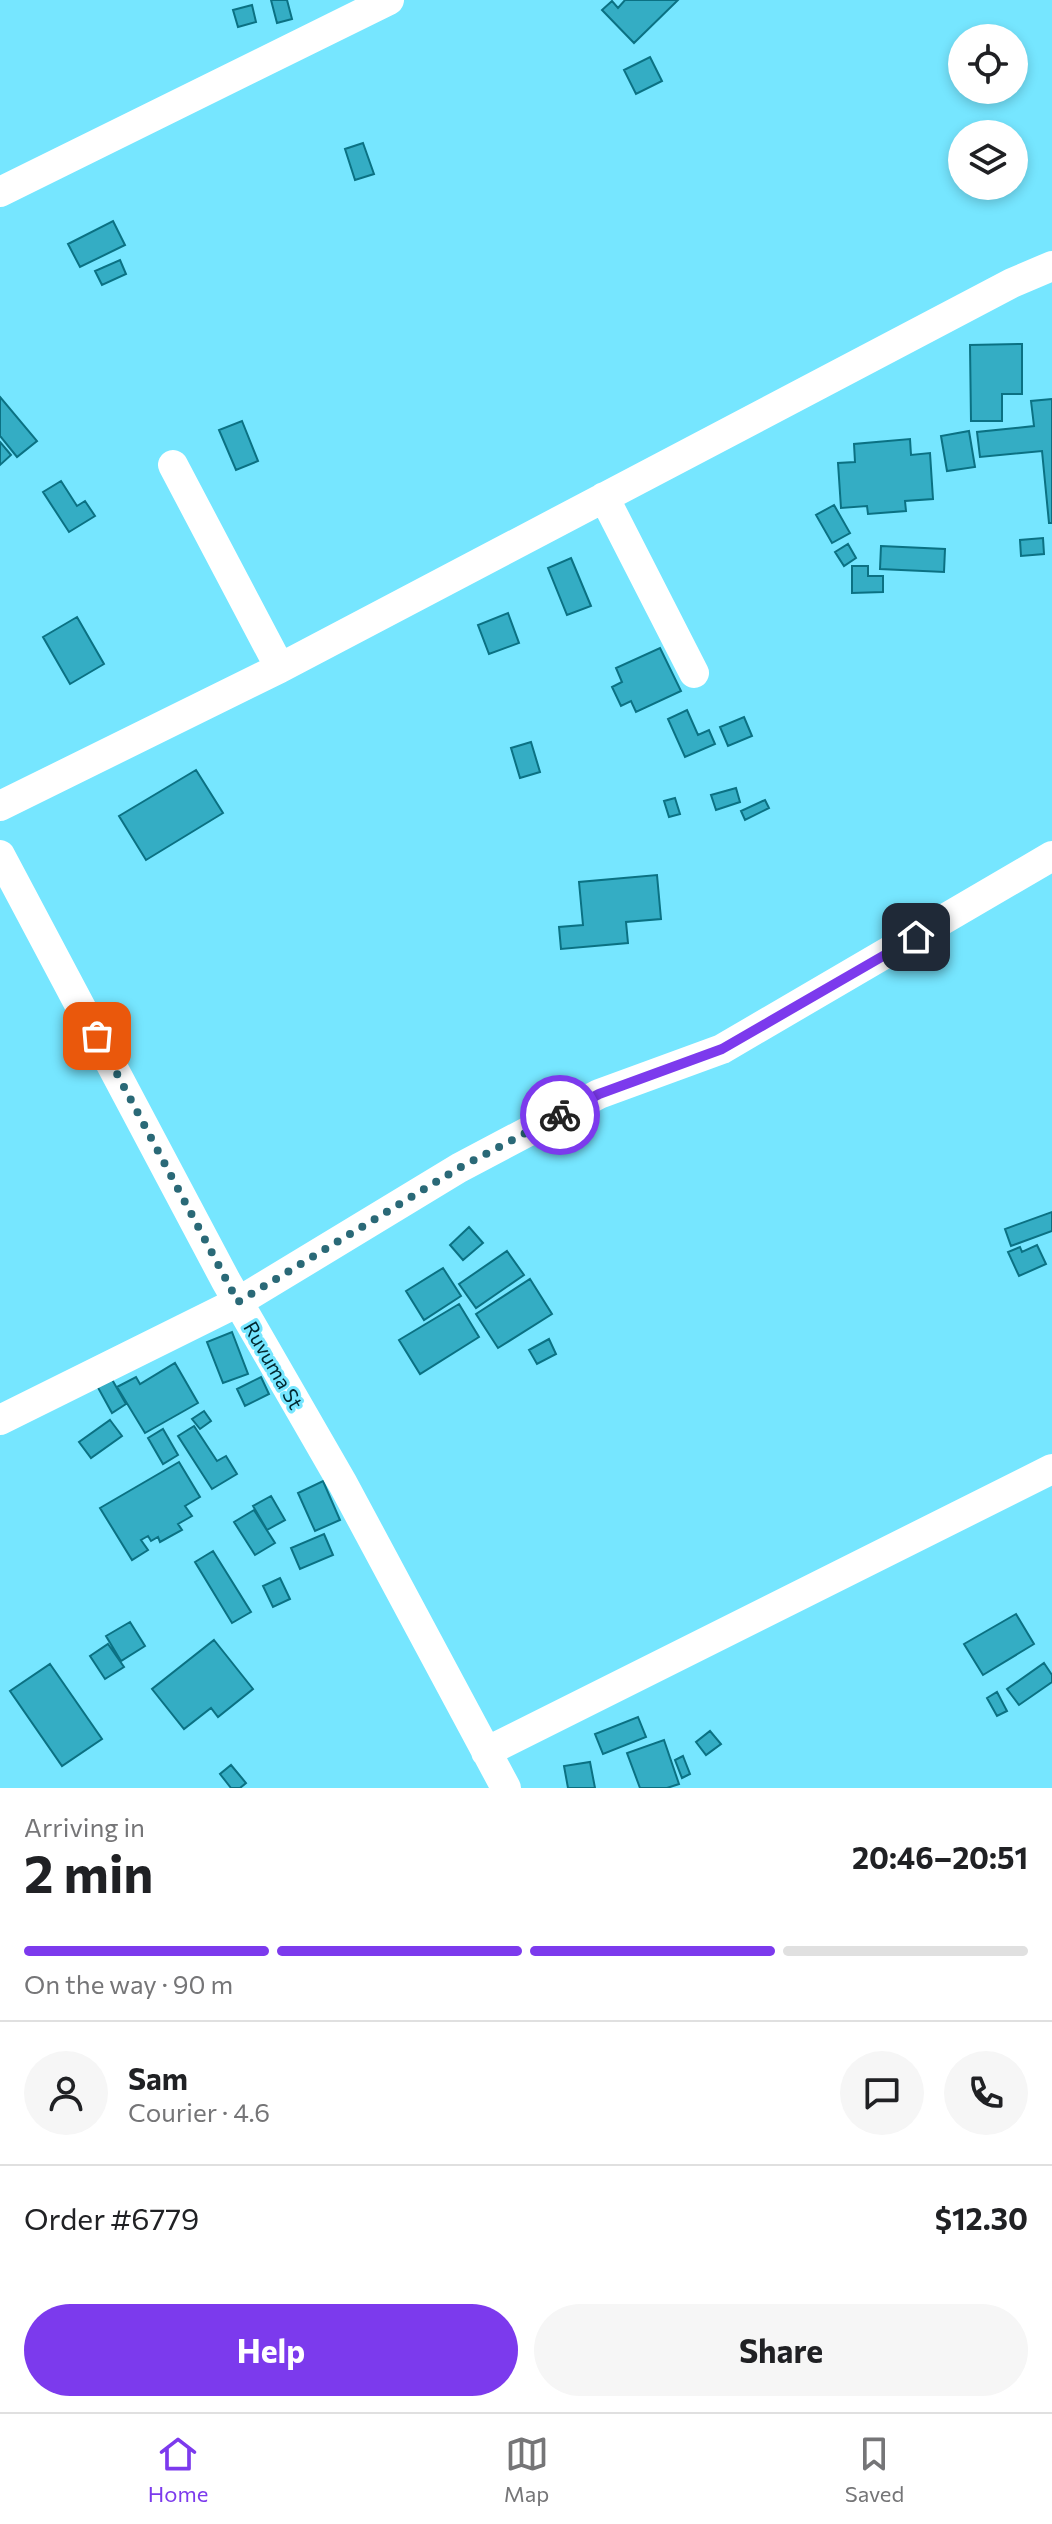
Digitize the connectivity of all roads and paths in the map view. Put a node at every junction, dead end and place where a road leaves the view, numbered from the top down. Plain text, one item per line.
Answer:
1 (389, 0) edge
2 (0, 192) edge
3 (1052, 266) edge
4 (173, 465) dead end
5 (604, 497) junction
6 (280, 668) junction
7 (694, 673) dead end
8 (0, 806) edge
9 (0, 855) edge
10 (1052, 856) edge
11 (238, 1302) junction
12 (0, 1420) edge
13 (1052, 1469) edge
14 (486, 1752) junction
15 (506, 1788) edge

1 - 2 street
3 - 5 street
4 - 6 street
5 - 6 street
5 - 7 street
6 - 8 street
9 - 11 street, Ruvuma St
10 - 11 street
11 - 12 street
11 - 14 street, Ruvuma St
13 - 14 street
14 - 15 street, Ruvuma St

